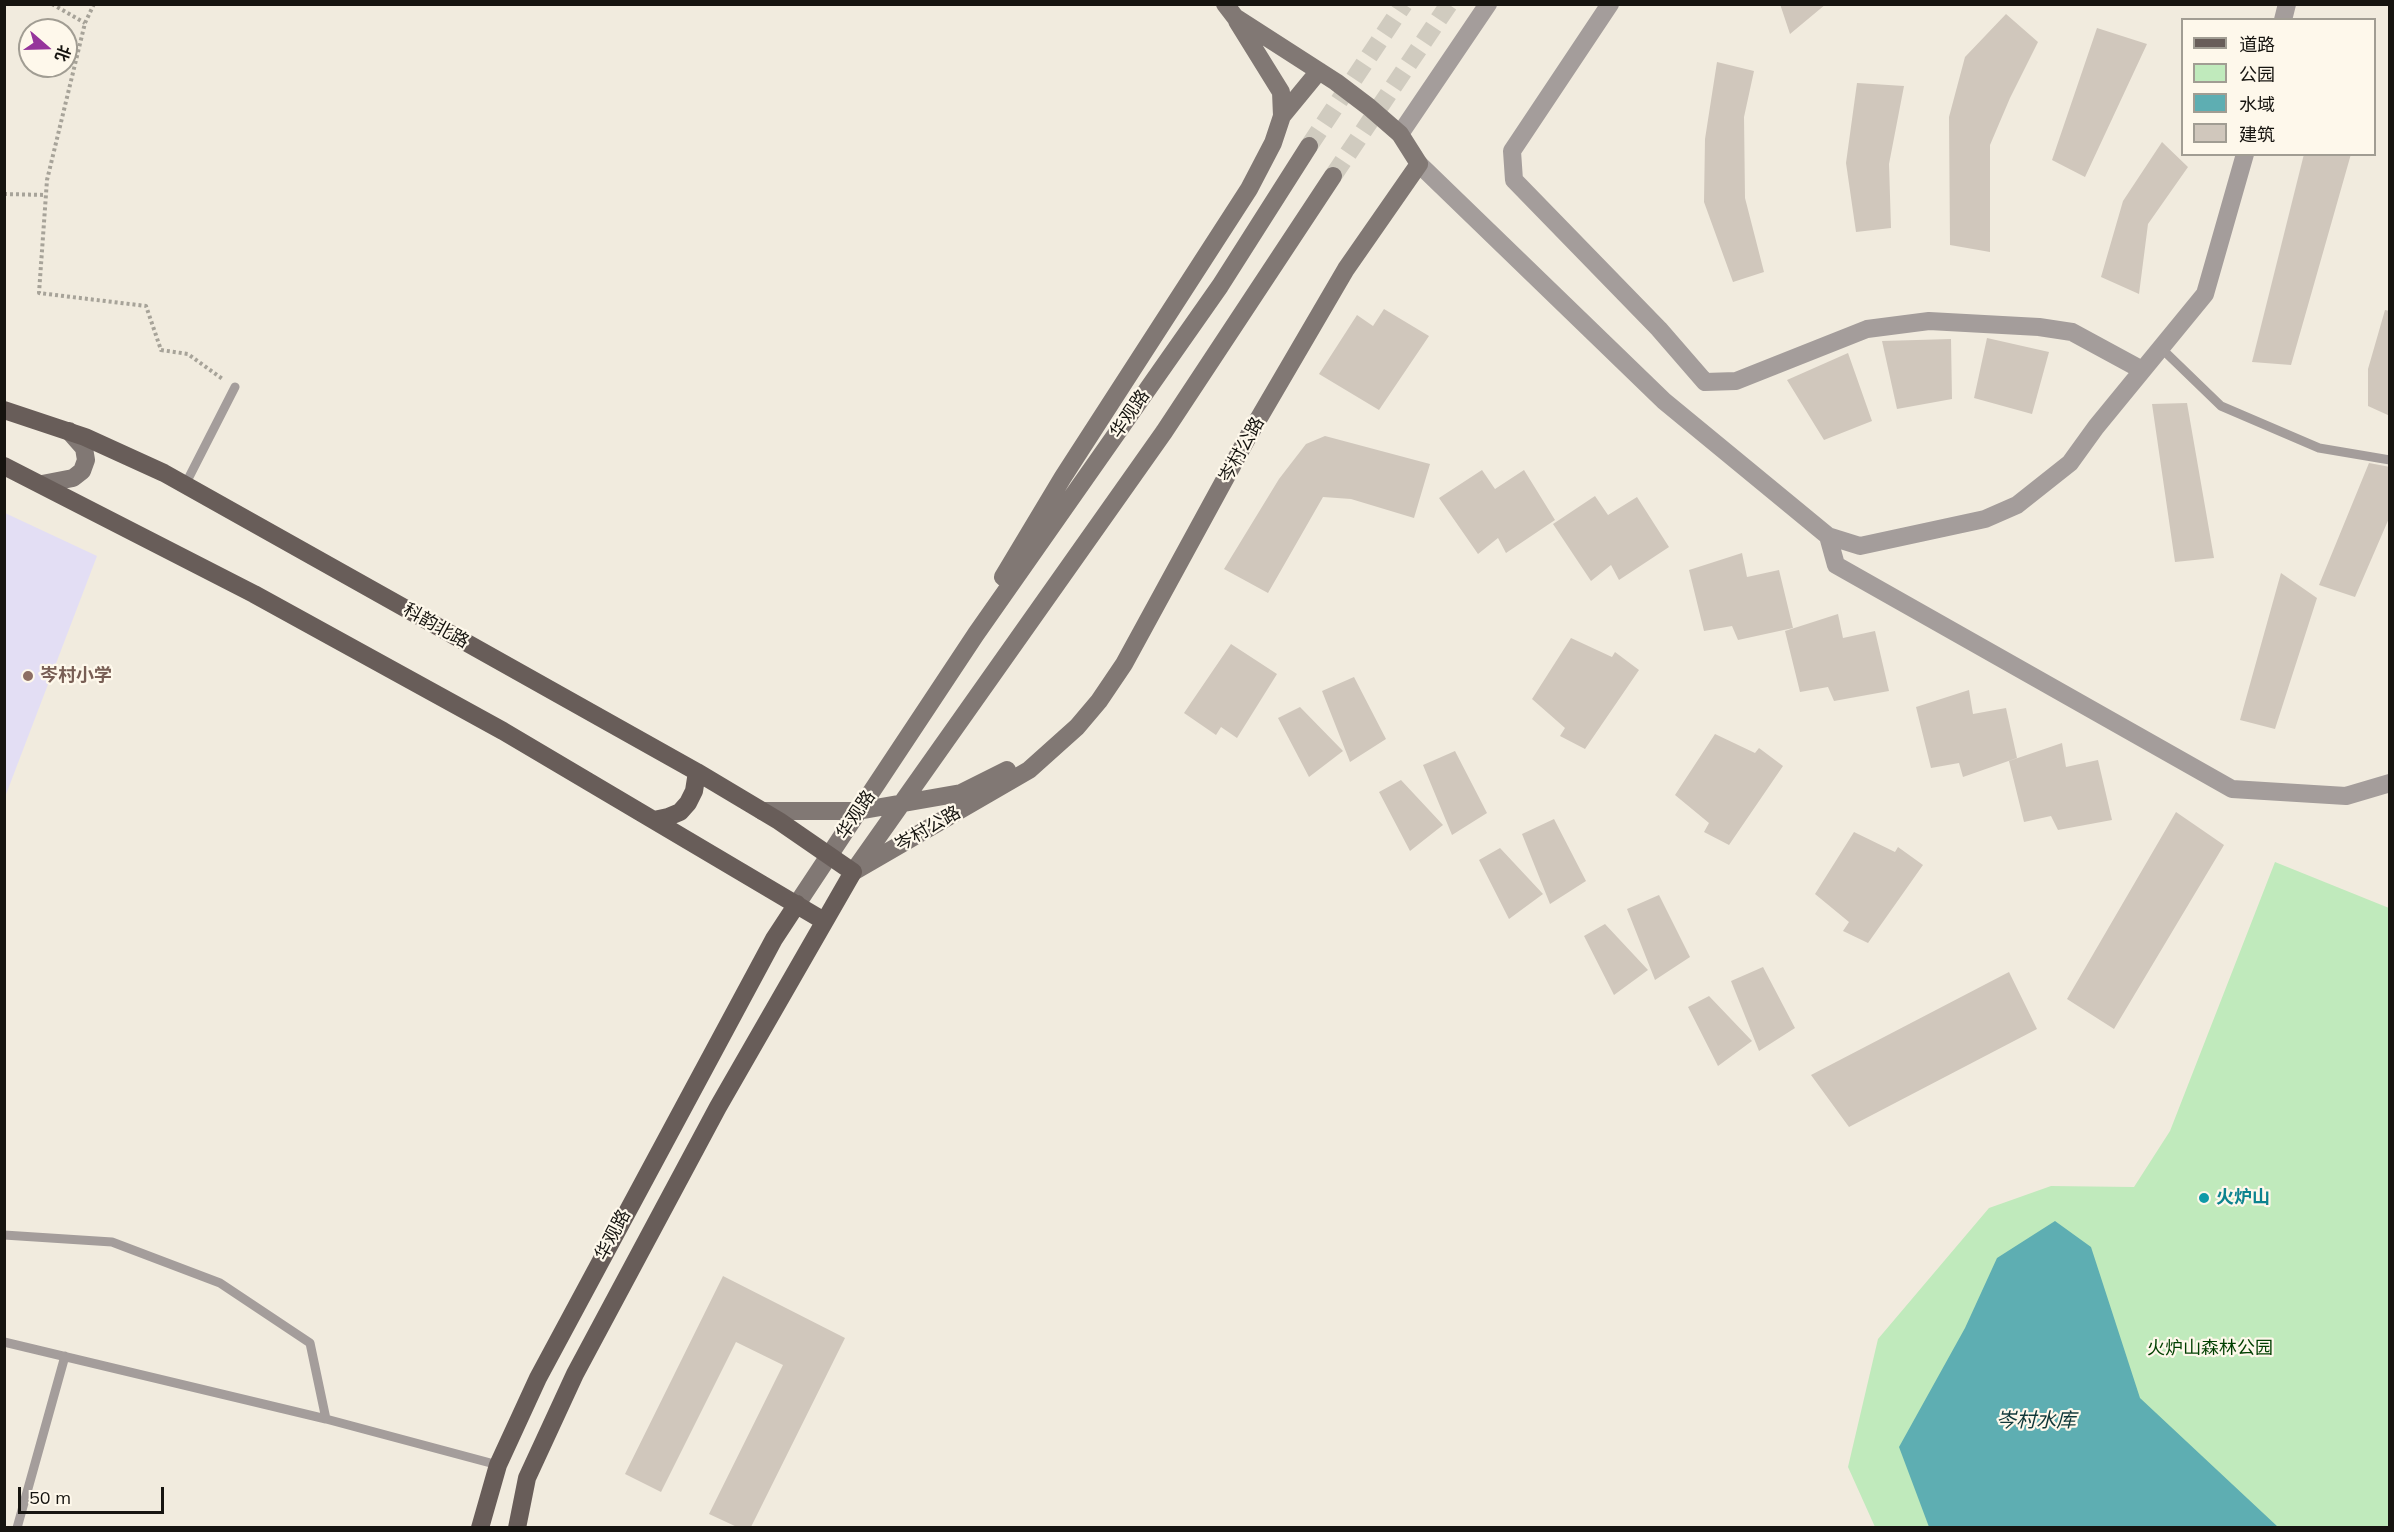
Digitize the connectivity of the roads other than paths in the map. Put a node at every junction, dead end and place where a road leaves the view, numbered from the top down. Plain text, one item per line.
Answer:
1 (1488, 4) edge
2 (1610, 4) edge
3 (1230, 11) edge
4 (1319, 71) junction
5 (1282, 116) junction
6 (1400, 134) junction
7 (1309, 146) tunnel mouth
8 (2245, 156) edge
9 (1419, 164) junction
10 (1333, 176) tunnel mouth
11 (2161, 348) junction
12 (2142, 370) junction
13 (235, 387) road end
14 (4, 410) edge
15 (69, 431) junction
16 (2390, 460) edge
17 (4, 466) edge
18 (42, 484) junction
19 (185, 484) junction
20 (1828, 536) junction
21 (962, 656) junction
22 (1099, 701) junction
23 (697, 772) junction
24 (2390, 783) edge
25 (902, 803) junction
26 (762, 811) junction
27 (858, 811) junction
28 (654, 820) junction
29 (829, 855) junction
30 (853, 872) junction
31 (797, 904) junction
32 (824, 921) junction
33 (4, 1235) edge
34 (4, 1342) edge
35 (64, 1356) junction
36 (326, 1419) junction
37 (498, 1465) junction
38 (17, 1527) edge
39 (480, 1527) edge
40 (517, 1527) edge

1 - 6 street
2 - 12 street
3 - 4 street
3 - 5 street
4 - 5 street
4 - 6 street
5 - 21 street
6 - 9 street
7 - 21 street, 华观路
8 - 11 street
9 - 20 street
9 - 22 street, 岑村公路
10 - 25 street, 华观路
11 - 12 street
11 - 16 lane
12 - 20 street
13 - 19 lane
14 - 15 main road, 科韵北路
15 - 18 street
15 - 19 main road, 科韵北路
17 - 18 main road
18 - 28 main road
19 - 23 main road, 科韵北路
20 - 24 street
21 - 27 street, 华观路
22 - 25 street
22 - 30 street, 岑村公路
23 - 26 main road, 科韵北路
23 - 28 main road
25 - 27 street
25 - 30 street, 华观路
26 - 27 street
26 - 29 main road, 科韵北路
27 - 29 street, 华观路
28 - 31 main road
29 - 30 main road, 科韵北路
29 - 31 street, 华观路
30 - 32 main road, 华观路
31 - 32 main road
31 - 37 main road, 华观路
32 - 40 main road, 华观路
33 - 36 lane
34 - 35 lane
35 - 36 lane
35 - 38 lane
36 - 37 lane
37 - 39 main road, 华观路

